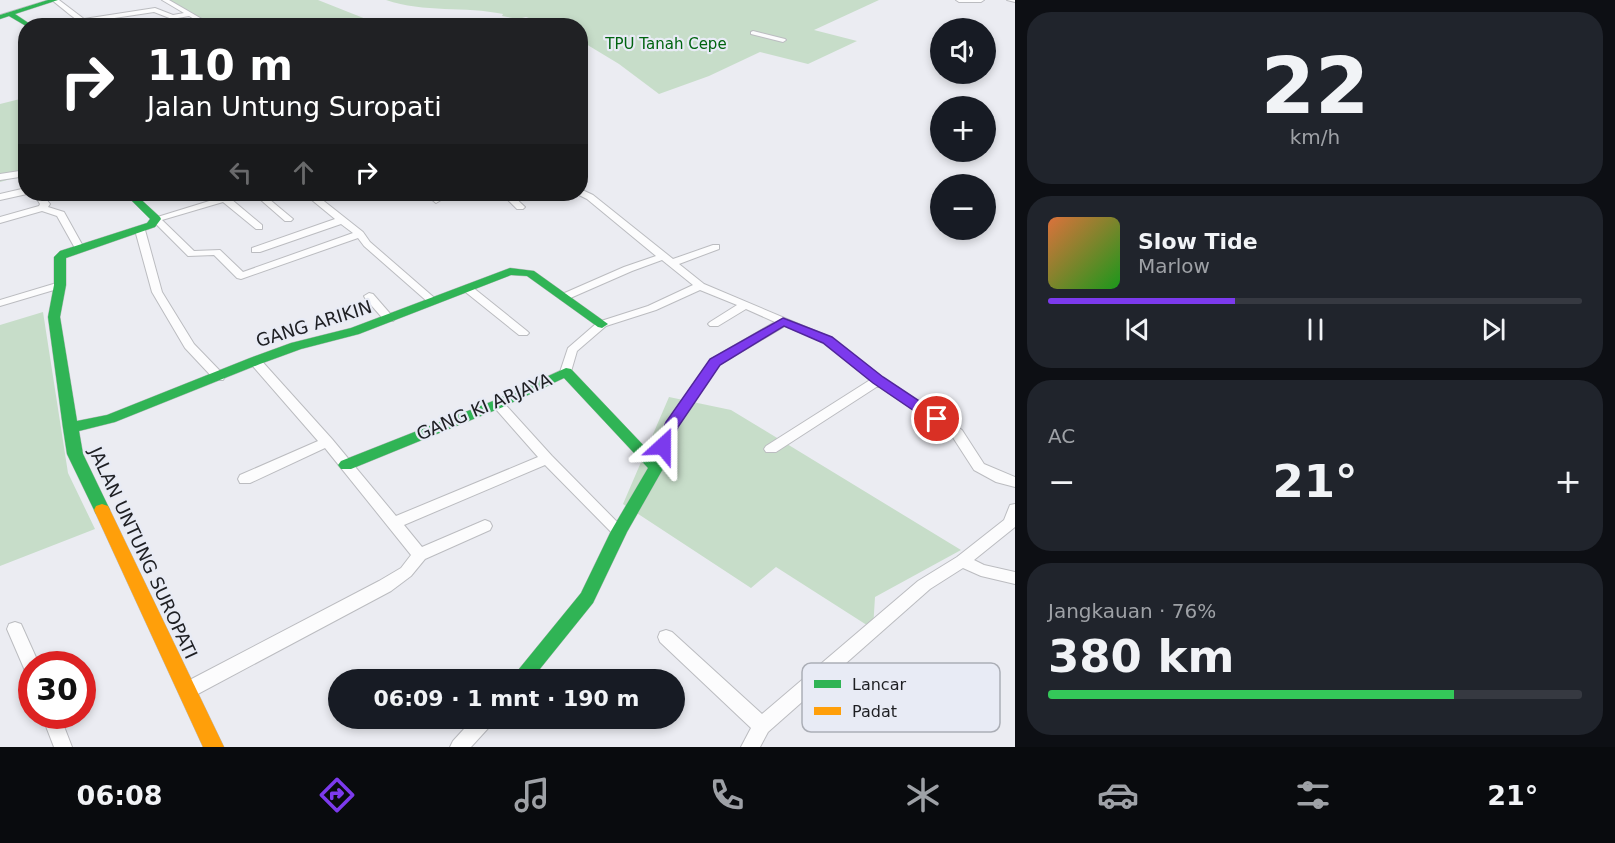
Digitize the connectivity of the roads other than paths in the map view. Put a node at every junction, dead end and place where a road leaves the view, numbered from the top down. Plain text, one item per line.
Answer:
1 (40, 0) edge
2 (55, 0) edge
3 (165, 0) edge
4 (959, 0) edge
5 (981, 0) edge
6 (1010, 0) edge
7 (1015, 0) edge
8 (3, 14) edge
9 (190, 14) junction
10 (78, 18) edge
11 (95, 18) edge
12 (197, 18) edge
13 (18, 21) edge
14 (753, 33) dead end
15 (783, 40) dead end
16 (18, 174) edge
17 (0, 177) edge
18 (18, 193) edge
19 (0, 197) edge
20 (588, 198) edge
21 (43, 201) edge
22 (137, 201) edge
23 (214, 201) edge
24 (228, 201) edge
25 (266, 201) edge
26 (318, 201) edge
27 (514, 201) edge
28 (520, 207) dead end
29 (42, 208) junction
30 (156, 219) junction
31 (288, 219) dead end
32 (0, 220) edge
33 (342, 220) junction
34 (259, 227) dead end
35 (140, 230) junction
36 (360, 234) junction
37 (716, 247) dead end
38 (79, 248) junction
39 (256, 250) dead end
40 (669, 260) junction
41 (60, 285) junction
42 (700, 286) junction
43 (466, 288) junction
44 (369, 296) dead end
45 (564, 297) junction
46 (433, 301) junction
47 (0, 303) edge
48 (745, 305) junction
49 (389, 319) junction
50 (783, 321) junction
51 (602, 324) junction
52 (714, 324) dead end
53 (523, 333) dead end
54 (255, 361) junction
55 (566, 372) junction
56 (219, 377) junction
57 (878, 380) junction
58 (498, 404) junction
59 (70, 428) junction
60 (327, 442) junction
61 (771, 449) dead end
62 (547, 459) junction
63 (346, 465) junction
64 (656, 467) junction
65 (245, 479) dead end
66 (1015, 482) edge
67 (1015, 509) edge
68 (394, 523) junction
69 (485, 526) dead end
70 (619, 531) junction
71 (420, 555) junction
72 (962, 561) junction
73 (1015, 578) edge
74 (15, 628) dead end
75 (666, 637) dead end
76 (25, 651) edge
77 (834, 663) edge
78 (528, 669) edge
79 (188, 690) junction
80 (802, 691) edge
81 (762, 726) junction
82 (56, 729) edge
83 (476, 729) edge
84 (63, 747) edge
85 (214, 747) edge
86 (459, 747) edge
87 (750, 747) edge

1 - 8 main road
2 - 8 main road
2 - 10 street
3 - 9 street
4 - 5 street
6 - 7 street
8 - 13 main road
9 - 11 street
9 - 12 street
14 - 15 street
16 - 17 street
18 - 19 street
20 - 40 street
21 - 29 street
22 - 30 main road
23 - 30 street
24 - 34 street
25 - 31 street
26 - 33 street
27 - 28 street
29 - 32 street
29 - 38 street
30 - 35 main road, JALAN UNTUNG SUROPATI
30 - 36 street
33 - 36 street
33 - 39 street
35 - 38 main road, JALAN UNTUNG SUROPATI
35 - 56 street
36 - 46 street
37 - 40 street
38 - 41 main road, JALAN UNTUNG SUROPATI
40 - 42 street
40 - 45 street
41 - 47 street
41 - 59 main road, JALAN UNTUNG SUROPATI
42 - 48 street
42 - 51 street
43 - 45 main road, GANG ARIKIN
43 - 46 main road, GANG ARIKIN
43 - 53 street
44 - 49 street
45 - 51 main road, GANG ARIKIN
46 - 49 main road, GANG ARIKIN
48 - 50 street
48 - 52 street
49 - 54 main road, GANG ARIKIN
50 - 57 street
50 - 64 street
51 - 55 street
54 - 56 main road, GANG ARIKIN
54 - 60 street
55 - 58 main road, GANG KI ARJAYA
55 - 64 main road, GANG KI ARJAYA
56 - 59 main road, GANG ARIKIN
57 - 61 street
57 - 66 street
58 - 62 street
58 - 63 main road, GANG KI ARJAYA
59 - 79 main road, JALAN UNTUNG SUROPATI
60 - 63 street
60 - 65 street
62 - 68 street
62 - 70 street
63 - 68 street
64 - 70 main road
67 - 72 street
68 - 71 street
69 - 71 street
70 - 78 main road
71 - 79 street
72 - 73 street
72 - 77 street
74 - 76 street
75 - 81 street
79 - 85 main road, JALAN UNTUNG SUROPATI
80 - 81 street
81 - 87 street
82 - 84 street
83 - 86 street

